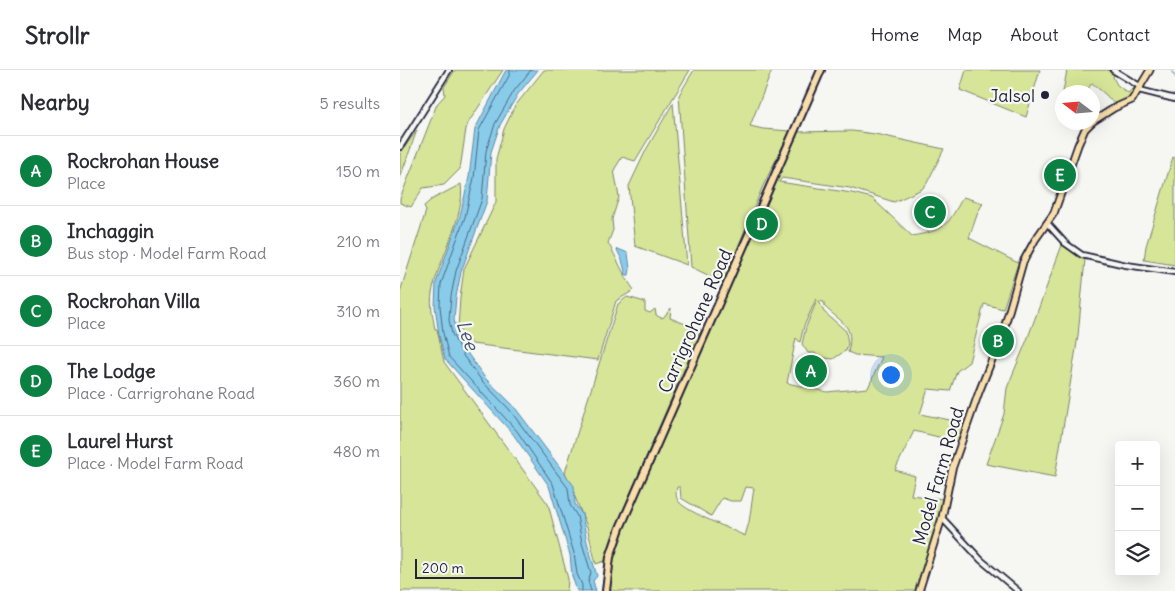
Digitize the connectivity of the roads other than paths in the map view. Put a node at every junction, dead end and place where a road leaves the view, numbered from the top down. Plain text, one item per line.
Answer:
1 (449, 70) edge
2 (821, 70) edge
3 (1113, 70) edge
4 (1150, 70) edge
5 (1140, 89) junction
6 (1175, 100) edge
7 (1100, 117) edge
8 (1085, 130) edge
9 (400, 147) edge
10 (1047, 223) junction
11 (1175, 272) edge
12 (942, 518) junction
13 (606, 591) edge
14 (919, 591) edge
15 (1018, 591) edge

1 - 9 street
2 - 13 highway, Carrigrohane Road
3 - 5 street
4 - 5 main road, Model Farm Road
5 - 6 street
5 - 7 main road, Model Farm Road
8 - 10 main road, Model Farm Road
10 - 11 street
10 - 12 main road, Model Farm Road
12 - 14 main road, Model Farm Road
12 - 15 street

